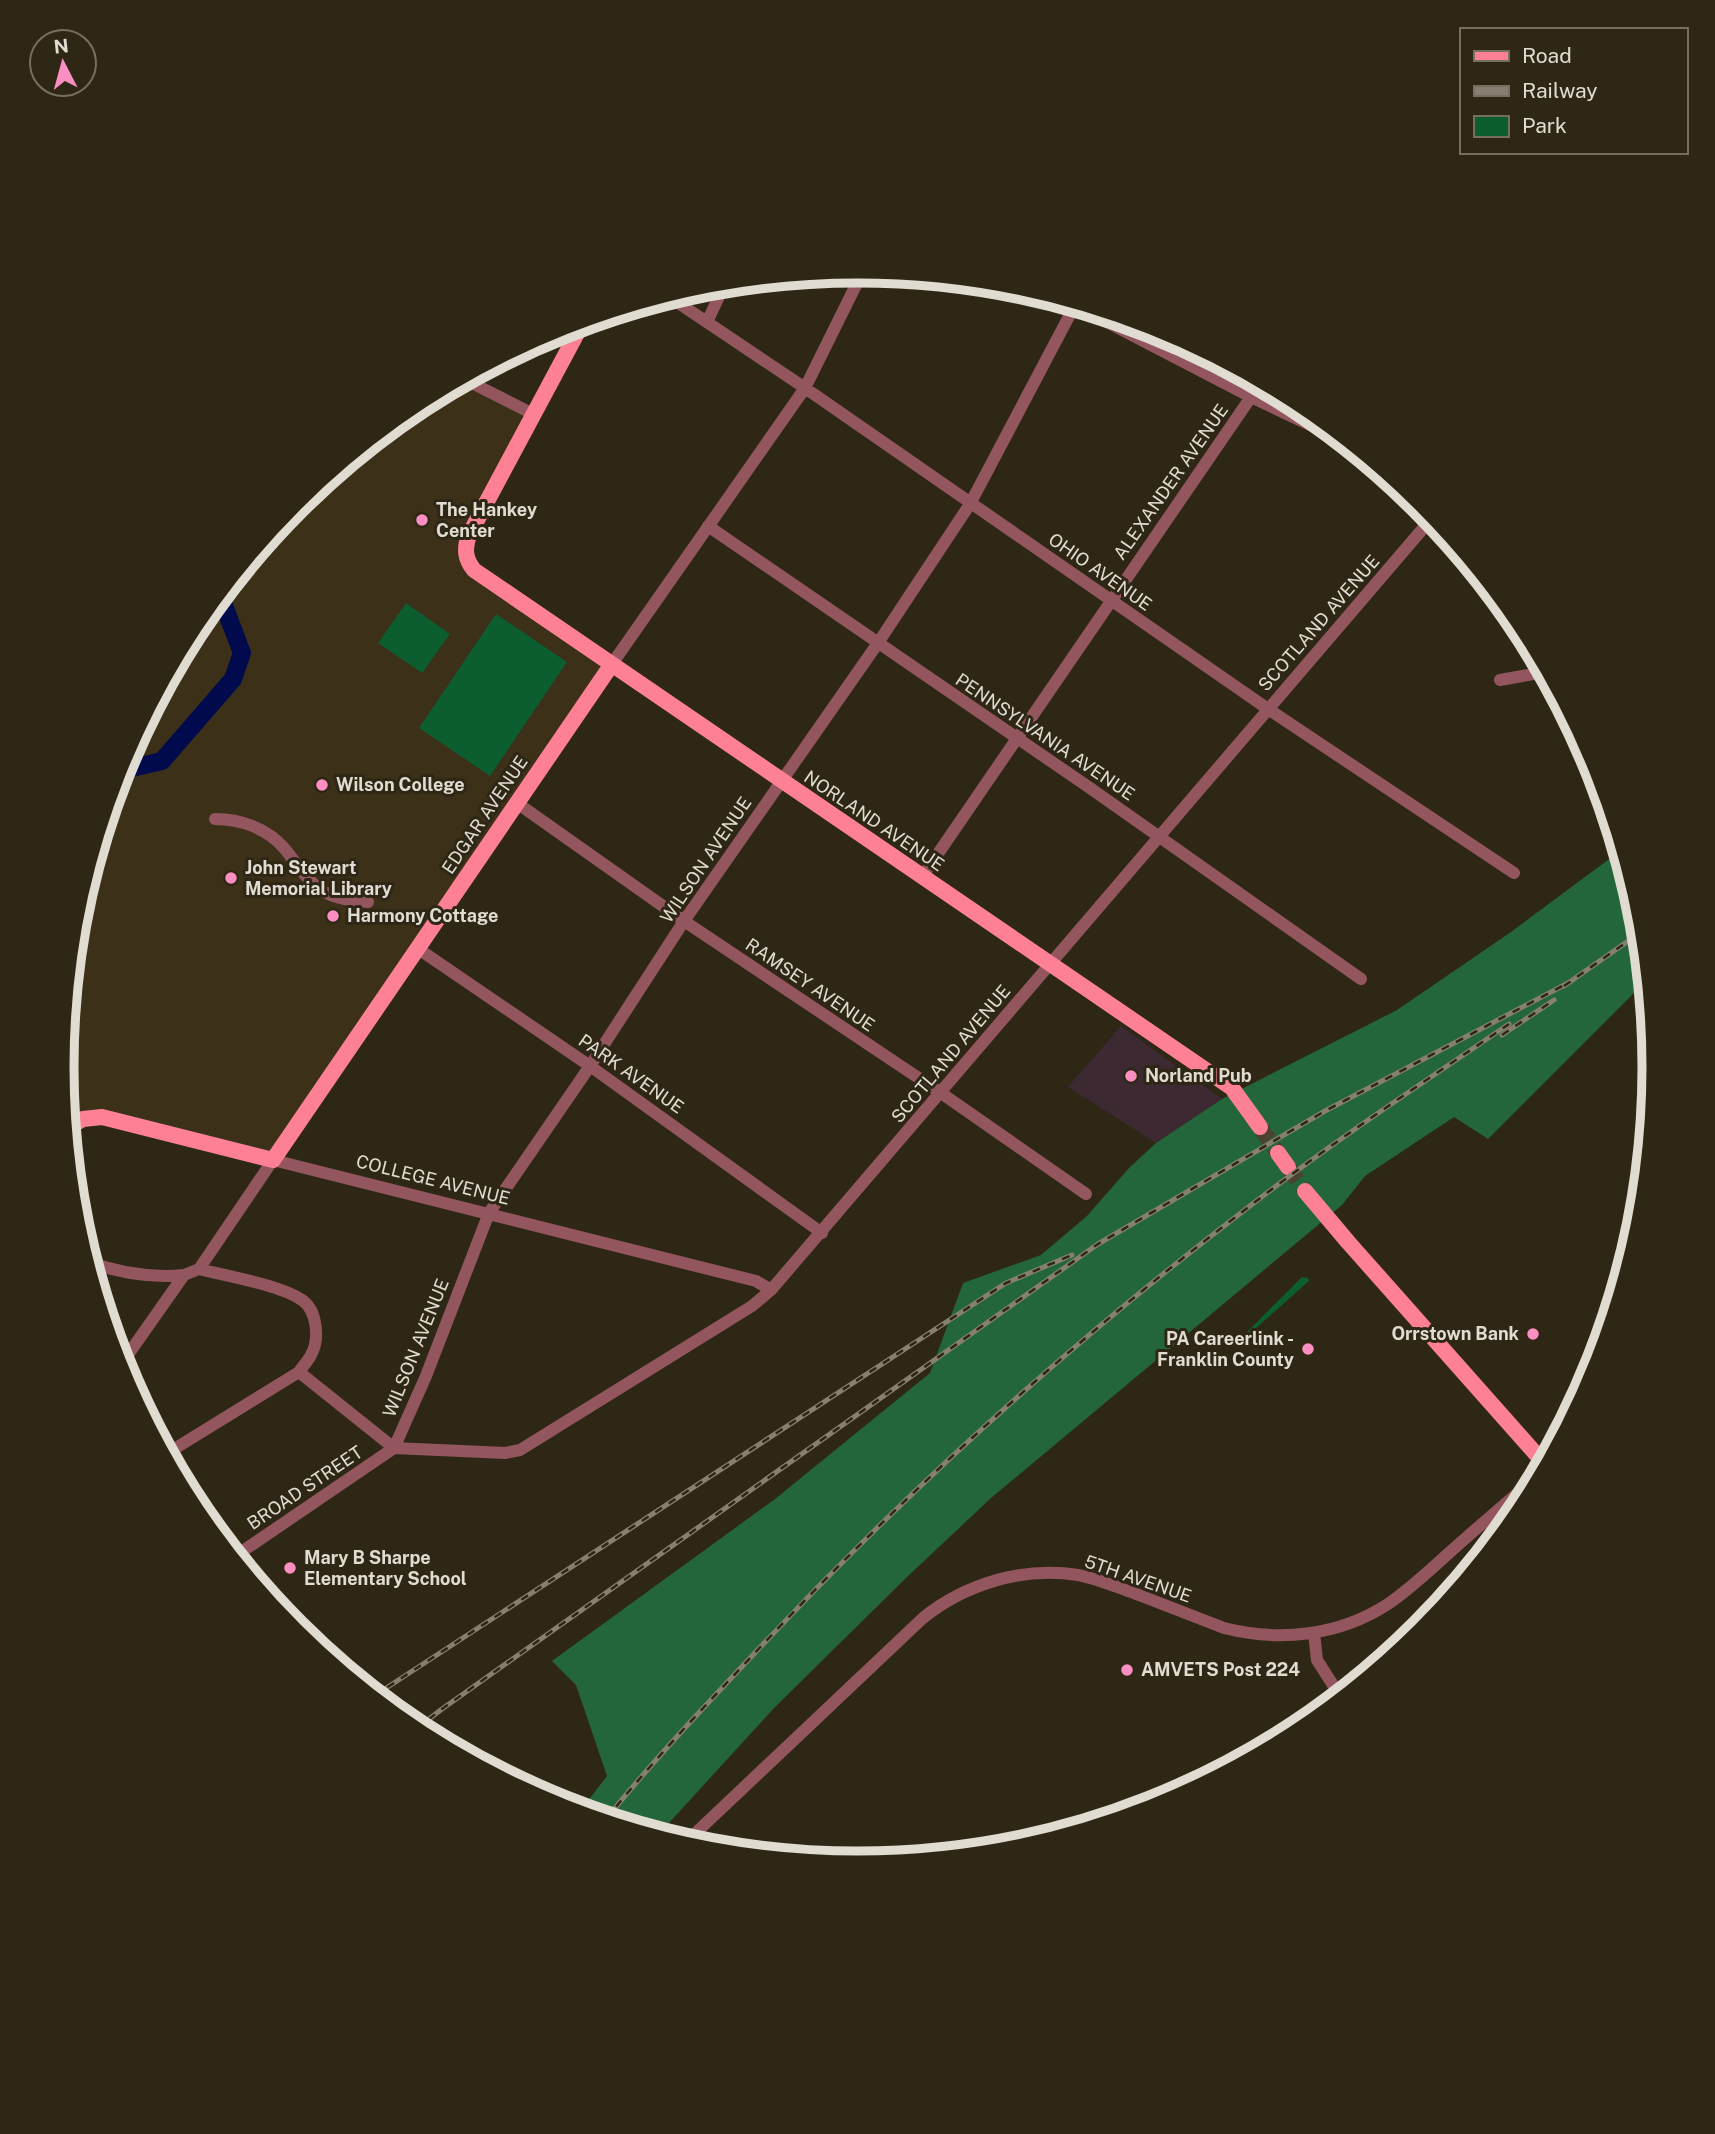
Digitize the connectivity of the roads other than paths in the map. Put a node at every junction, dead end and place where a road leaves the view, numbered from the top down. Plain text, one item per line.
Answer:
1 (857, 283) edge
2 (719, 296) edge
3 (680, 304) edge
4 (1070, 313) edge
5 (707, 322) junction
6 (1119, 328) edge
7 (575, 336) edge
8 (474, 384) edge
9 (805, 388) junction
10 (1254, 391) edge
11 (1251, 397) junction
12 (533, 414) junction
13 (1301, 421) edge
14 (970, 504) junction
15 (708, 526) junction
16 (1425, 526) edge
17 (1111, 600) junction
18 (878, 643) junction
19 (612, 664) junction
20 (1535, 674) edge
21 (1500, 680) dead end
22 (1268, 709) junction
23 (1018, 739) junction
24 (781, 781) junction
25 (517, 803) junction
26 (215, 819) dead end
27 (1160, 837) junction
28 (1514, 873) dead end
29 (922, 877) junction
30 (368, 902) dead end
31 (684, 921) junction
32 (417, 948) junction
33 (1051, 963) junction
34 (1361, 979) dead end
35 (590, 1066) junction
36 (941, 1093) junction
37 (76, 1123) edge
38 (1260, 1127) tunnel mouth
39 (273, 1160) junction
40 (1306, 1191) tunnel mouth
41 (1086, 1194) dead end
42 (489, 1213) junction
43 (822, 1233) junction
44 (99, 1264) edge
45 (199, 1269) junction
46 (184, 1275) junction
47 (771, 1290) junction
48 (128, 1354) edge
49 (299, 1372) junction
50 (394, 1448) junction
51 (174, 1449) edge
52 (1538, 1456) edge
53 (1513, 1497) edge
54 (242, 1552) edge
55 (1314, 1633) junction
56 (1335, 1689) edge
57 (695, 1834) edge

1 - 9 street, EDGAR AVENUE
2 - 5 street
3 - 5 street, OHIO AVENUE
4 - 14 street, WILSON AVENUE
5 - 9 street, OHIO AVENUE
6 - 11 street
7 - 12 main road
8 - 12 street
9 - 14 street, OHIO AVENUE
9 - 15 street, EDGAR AVENUE
10 - 11 street, ALEXANDER AVENUE
11 - 13 street
11 - 17 street, ALEXANDER AVENUE
12 - 19 main road, NORLAND AVENUE
14 - 17 street, OHIO AVENUE
14 - 18 street, WILSON AVENUE
15 - 18 street, PENNSYLVANIA AVENUE
15 - 19 street, EDGAR AVENUE
16 - 22 street, SCOTLAND AVENUE
17 - 22 street, OHIO AVENUE
17 - 23 street, ALEXANDER AVENUE
18 - 23 street, PENNSYLVANIA AVENUE
18 - 24 street, WILSON AVENUE
19 - 24 main road, NORLAND AVENUE
19 - 25 main road, EDGAR AVENUE
20 - 21 street
22 - 27 street, SCOTLAND AVENUE
22 - 28 street, OHIO AVENUE
23 - 27 street, PENNSYLVANIA AVENUE
23 - 29 street, ALEXANDER AVENUE
24 - 29 main road, NORLAND AVENUE
24 - 31 street, WILSON AVENUE
25 - 31 street, RAMSEY AVENUE
25 - 32 main road, EDGAR AVENUE
26 - 30 street
27 - 33 street, SCOTLAND AVENUE
27 - 34 street, PENNSYLVANIA AVENUE
29 - 33 main road, NORLAND AVENUE
31 - 35 street, WILSON AVENUE
31 - 36 street, RAMSEY AVENUE
32 - 35 street, PARK AVENUE
32 - 39 main road, EDGAR AVENUE
33 - 36 street, SCOTLAND AVENUE
33 - 38 main road, NORLAND AVENUE
35 - 42 street, WILSON AVENUE
35 - 43 street, PARK AVENUE
36 - 41 street, RAMSEY AVENUE
36 - 43 street, SCOTLAND AVENUE
37 - 39 main road, COLLEGE AVENUE
39 - 42 street, COLLEGE AVENUE
39 - 45 street, EDGAR AVENUE
40 - 52 main road
42 - 47 street, COLLEGE AVENUE
42 - 50 street, WILSON AVENUE
43 - 47 street, SCOTLAND AVENUE
44 - 46 street
45 - 46 street
45 - 49 street
46 - 48 street
47 - 50 street, SCOTLAND AVENUE
49 - 50 street
49 - 51 street
50 - 54 street, BROAD STREET
53 - 55 street, 5TH AVENUE
55 - 56 street
55 - 57 street, 5TH AVENUE

